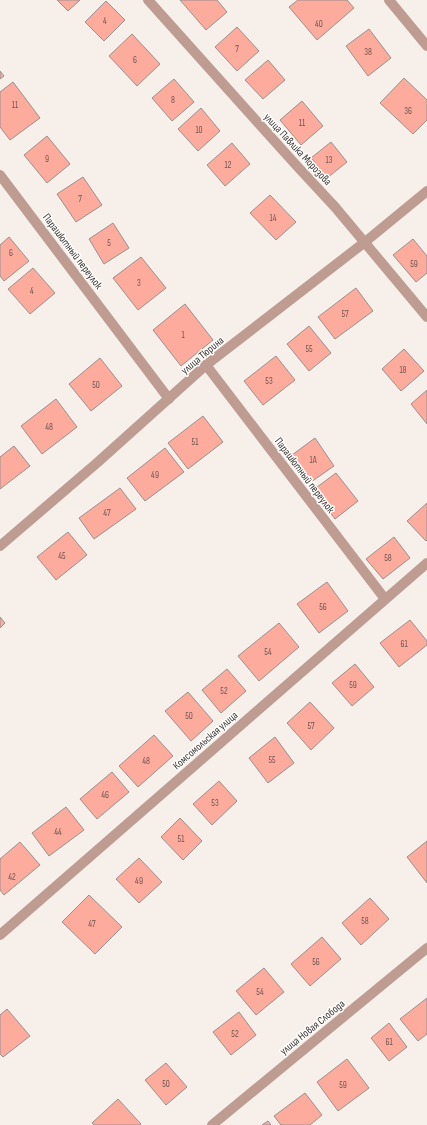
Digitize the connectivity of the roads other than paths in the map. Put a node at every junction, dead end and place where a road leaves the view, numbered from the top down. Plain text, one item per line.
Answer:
1 (148, 0) edge
2 (389, 0) edge
3 (427, 46) edge
4 (0, 175) edge
5 (427, 191) edge
6 (365, 242) junction
7 (427, 318) edge
8 (206, 365) junction
9 (169, 399) junction
10 (0, 546) edge
11 (427, 563) edge
12 (384, 599) junction
13 (0, 935) edge
14 (427, 948) edge
15 (212, 1125) edge

1 - 6 street, улица Павлика Морозова
2 - 3 street
4 - 9 street, Парашютный переулок
5 - 6 street, улица Тюрина
6 - 7 street, улица Павлика Морозова
6 - 8 street, улица Тюрина
8 - 9 street, улица Тюрина
8 - 12 street, Парашютный переулок
9 - 10 street, улица Тюрина
11 - 12 street, Комсомольская улица
12 - 13 street, Комсомольская улица
14 - 15 street, улица Новая Слобода

